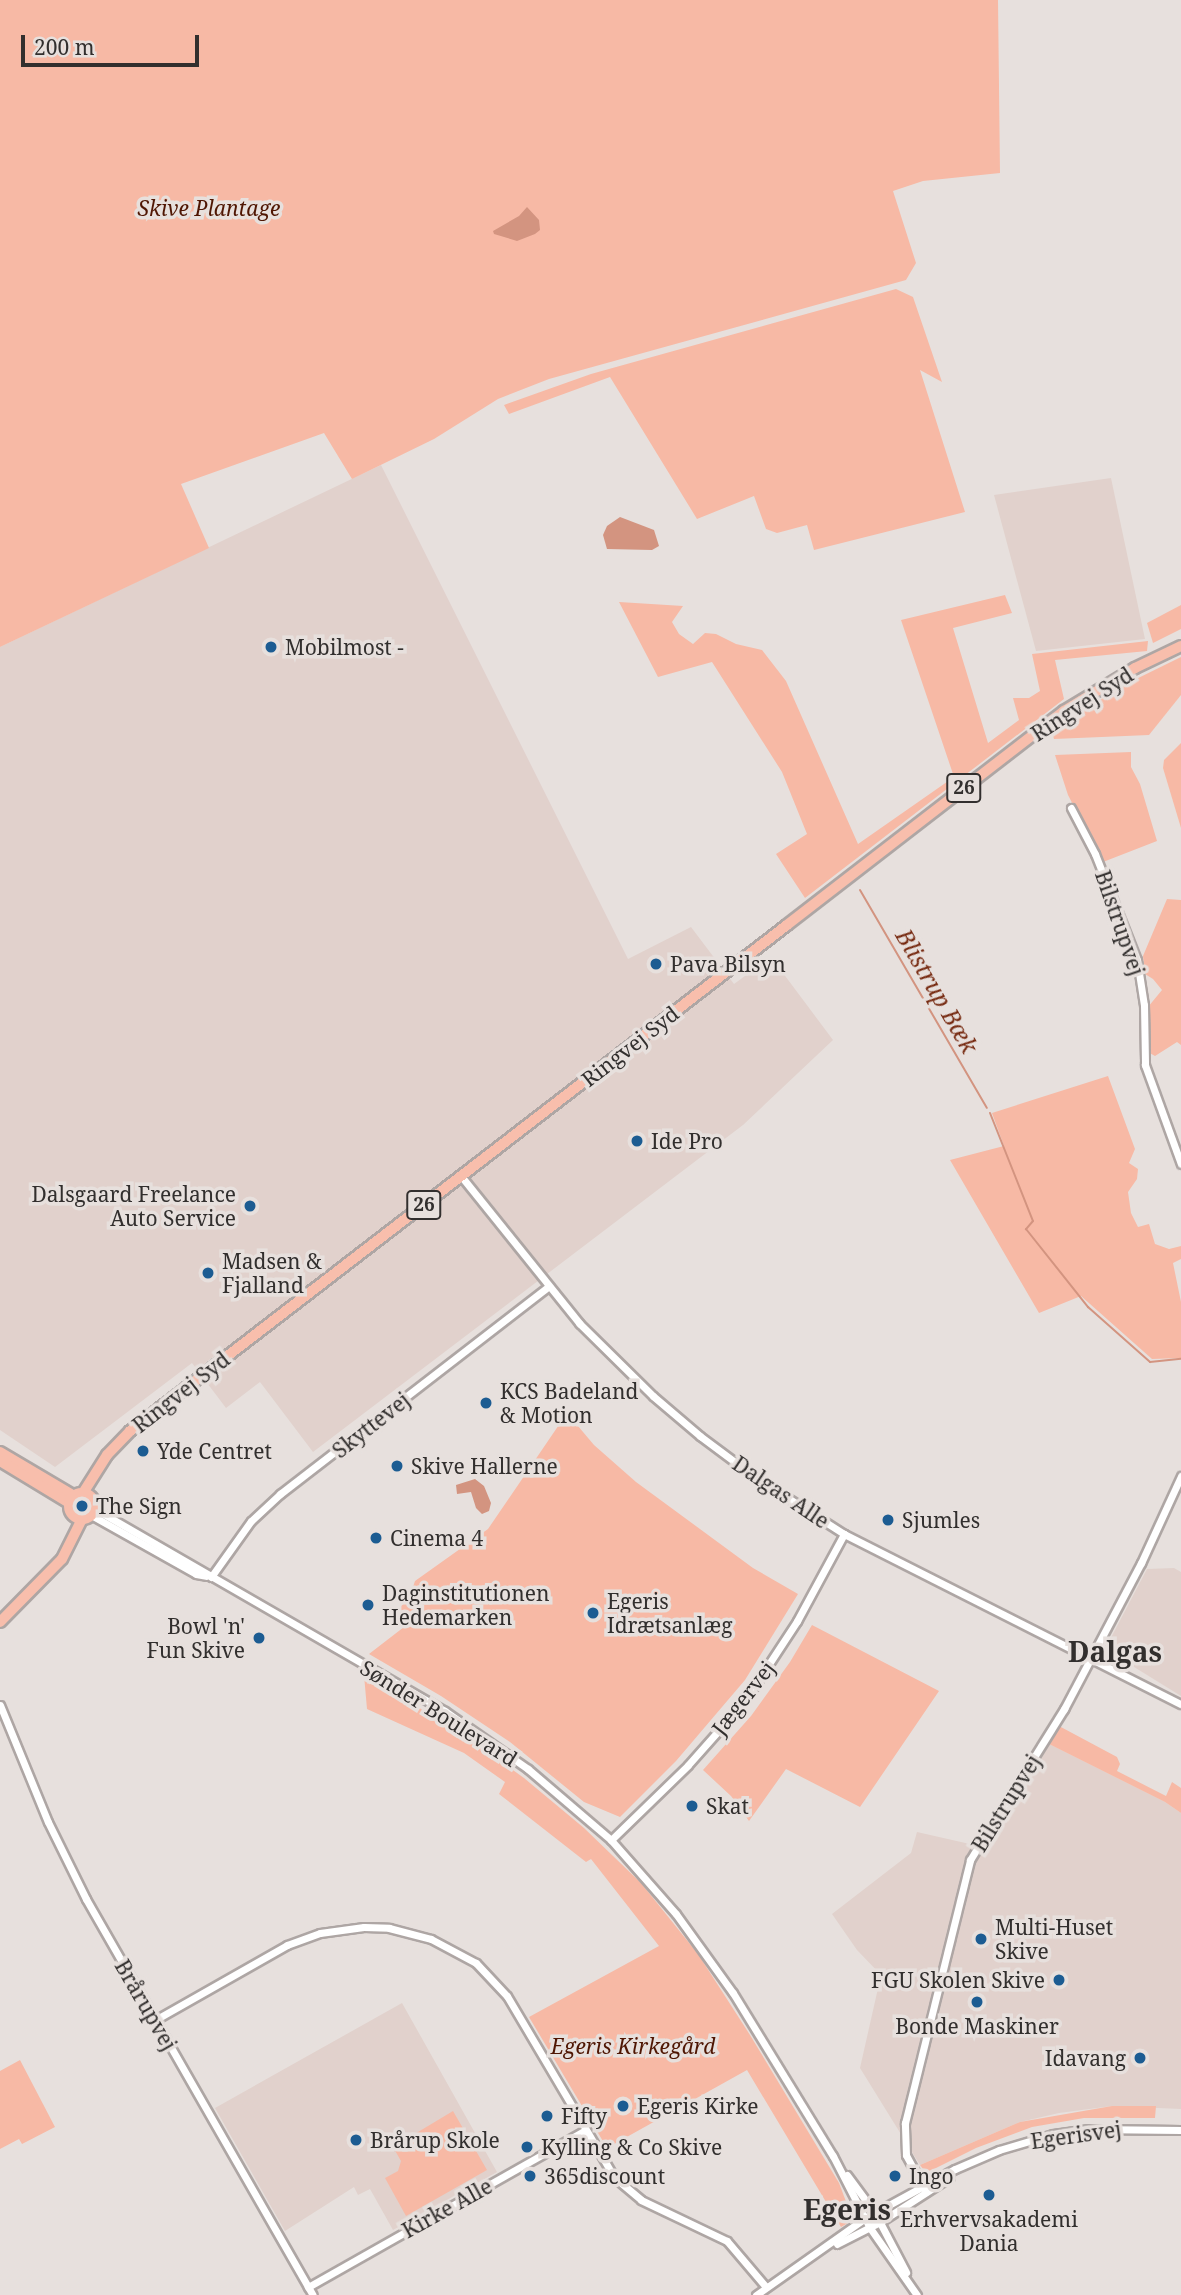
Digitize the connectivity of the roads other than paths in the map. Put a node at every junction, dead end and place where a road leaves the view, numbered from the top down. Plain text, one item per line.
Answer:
1 (1181, 646) edge
2 (1071, 808) dead end
3 (1181, 1164) edge
4 (461, 1176) junction
5 (548, 1287) junction
6 (0, 1452) edge
7 (0, 1461) edge
8 (1181, 1476) edge
9 (79, 1497) junction
10 (86, 1515) junction
11 (844, 1534) junction
12 (211, 1577) junction
13 (0, 1622) edge
14 (1090, 1659) junction
15 (1181, 1704) edge
16 (0, 1705) edge
17 (611, 1840) junction
18 (155, 2020) junction
19 (586, 2130) junction
20 (1181, 2130) edge
21 (833, 2156) junction
22 (925, 2190) junction
23 (875, 2213) junction
24 (865, 2218) junction
25 (880, 2222) junction
26 (870, 2228) junction
27 (821, 2251) junction
28 (308, 2287) junction
29 (766, 2287) junction
30 (313, 2295) edge
31 (756, 2295) edge
32 (917, 2295) edge

1 - 4 main road, Ringvej Syd / 26
2 - 3 street, Bilstrupvej
4 - 5 street, Dalgas Alle
4 - 9 main road, Ringvej Syd / 26
5 - 11 street, Dalgas Alle
5 - 12 street, Skyttevej
6 - 9 main road
7 - 9 main road
8 - 14 street, Bilstrupvej
9 - 10 main road, 26
9 - 10 main road
10 - 12 street, Sønder Boulevard
10 - 13 main road
11 - 14 street, Dalgas Alle
11 - 17 street, Jægervej
12 - 17 street, Sønder Boulevard
14 - 15 street, Dalgas Alle
14 - 22 street, Bilstrupvej
16 - 18 street, Brårupvej
17 - 21 street, Sønder Boulevard
18 - 19 street
18 - 28 street, Brårupvej
19 - 28 street, Kirke Alle
19 - 29 street
20 - 22 street, Egerisvej
21 - 23 street, Sønder Boulevard
21 - 24 street, Sønder Boulevard
22 - 23 street, Egerisvej
22 - 25 street, Egerisvej
23 - 24 street, Egerisvej
23 - 25 street, Sønder Boulevard
24 - 26 street, Sønder Boulevard
24 - 27 street, Egerisvej
25 - 26 street, Egerisvej
25 - 32 street, Sønder Boulevard
26 - 27 street, Egerisvej
26 - 32 street, Sønder Boulevard
27 - 29 street, Egerisvej
28 - 30 street, Brårupvej
29 - 31 street, Egerisvej

